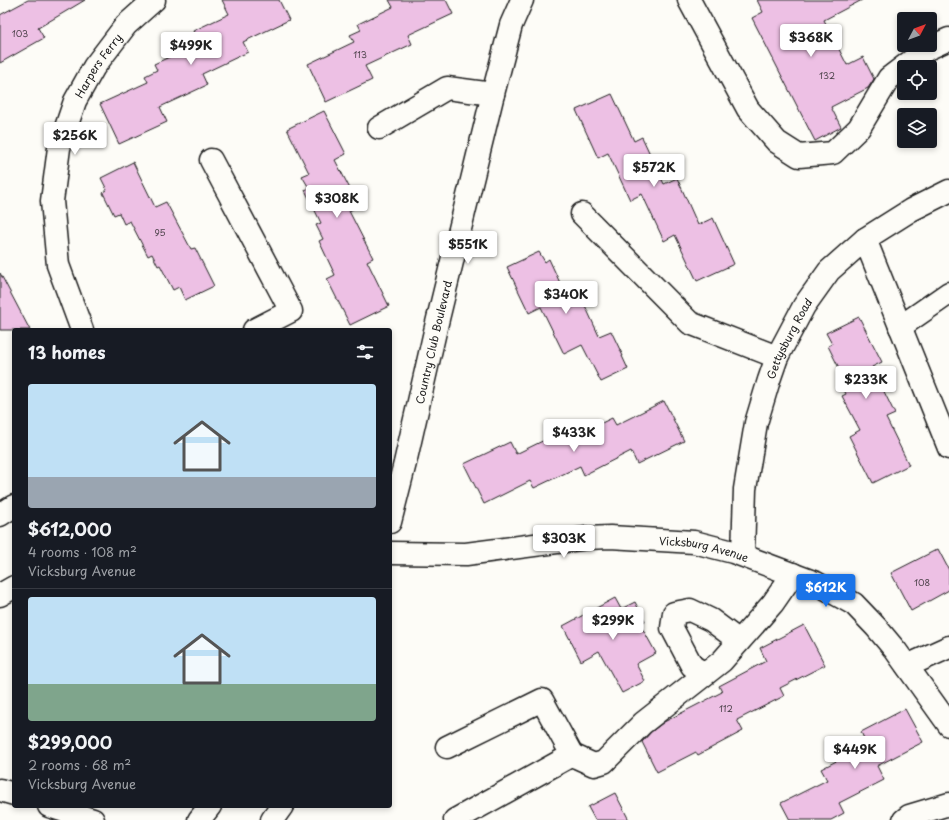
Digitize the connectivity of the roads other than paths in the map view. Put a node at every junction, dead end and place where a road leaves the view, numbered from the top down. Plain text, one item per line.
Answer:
1 (154, 0) edge
2 (522, 0) edge
3 (689, 0) edge
4 (949, 39) edge
5 (493, 94) junction
6 (379, 128) dead end
7 (212, 160) dead end
8 (949, 191) edge
9 (582, 214) dead end
10 (865, 239) junction
11 (949, 293) edge
12 (900, 327) junction
13 (81, 328) edge
14 (258, 328) edge
15 (777, 357) junction
16 (949, 448) edge
17 (12, 507) edge
18 (392, 514) edge
19 (0, 515) edge
20 (392, 553) edge
21 (742, 556) junction
22 (793, 574) junction
23 (12, 589) edge
24 (0, 595) edge
25 (739, 641) junction
26 (949, 647) edge
27 (907, 666) junction
28 (705, 674) junction
29 (949, 726) edge
30 (447, 747) dead end
31 (572, 755) junction
32 (0, 790) edge
33 (12, 793) edge
34 (949, 804) edge
35 (58, 808) edge
36 (208, 808) edge
37 (281, 808) edge
38 (93, 820) edge
39 (199, 820) edge
40 (272, 820) edge
41 (455, 820) edge
42 (904, 820) edge

1 - 13 street, Harpers Ferry
2 - 5 street, Country Club Boulevard
3 - 4 street
5 - 6 street
5 - 18 street, Country Club Boulevard
7 - 14 street
8 - 10 street, Gettysburg Road
9 - 15 street
10 - 12 street
10 - 15 street, Gettysburg Road
11 - 12 street
12 - 16 street
15 - 21 street, Gettysburg Road
17 - 19 street
20 - 21 street, Vicksburg Avenue
21 - 22 street, Vicksburg Avenue
22 - 25 street
22 - 27 street, Vicksburg Avenue
23 - 24 street
25 - 28 street
25 - 28 street
26 - 27 street
27 - 29 street, Vicksburg Avenue
28 - 31 street
30 - 31 street
31 - 41 street
32 - 33 street
34 - 42 street
35 - 38 street
36 - 39 street
37 - 40 street

